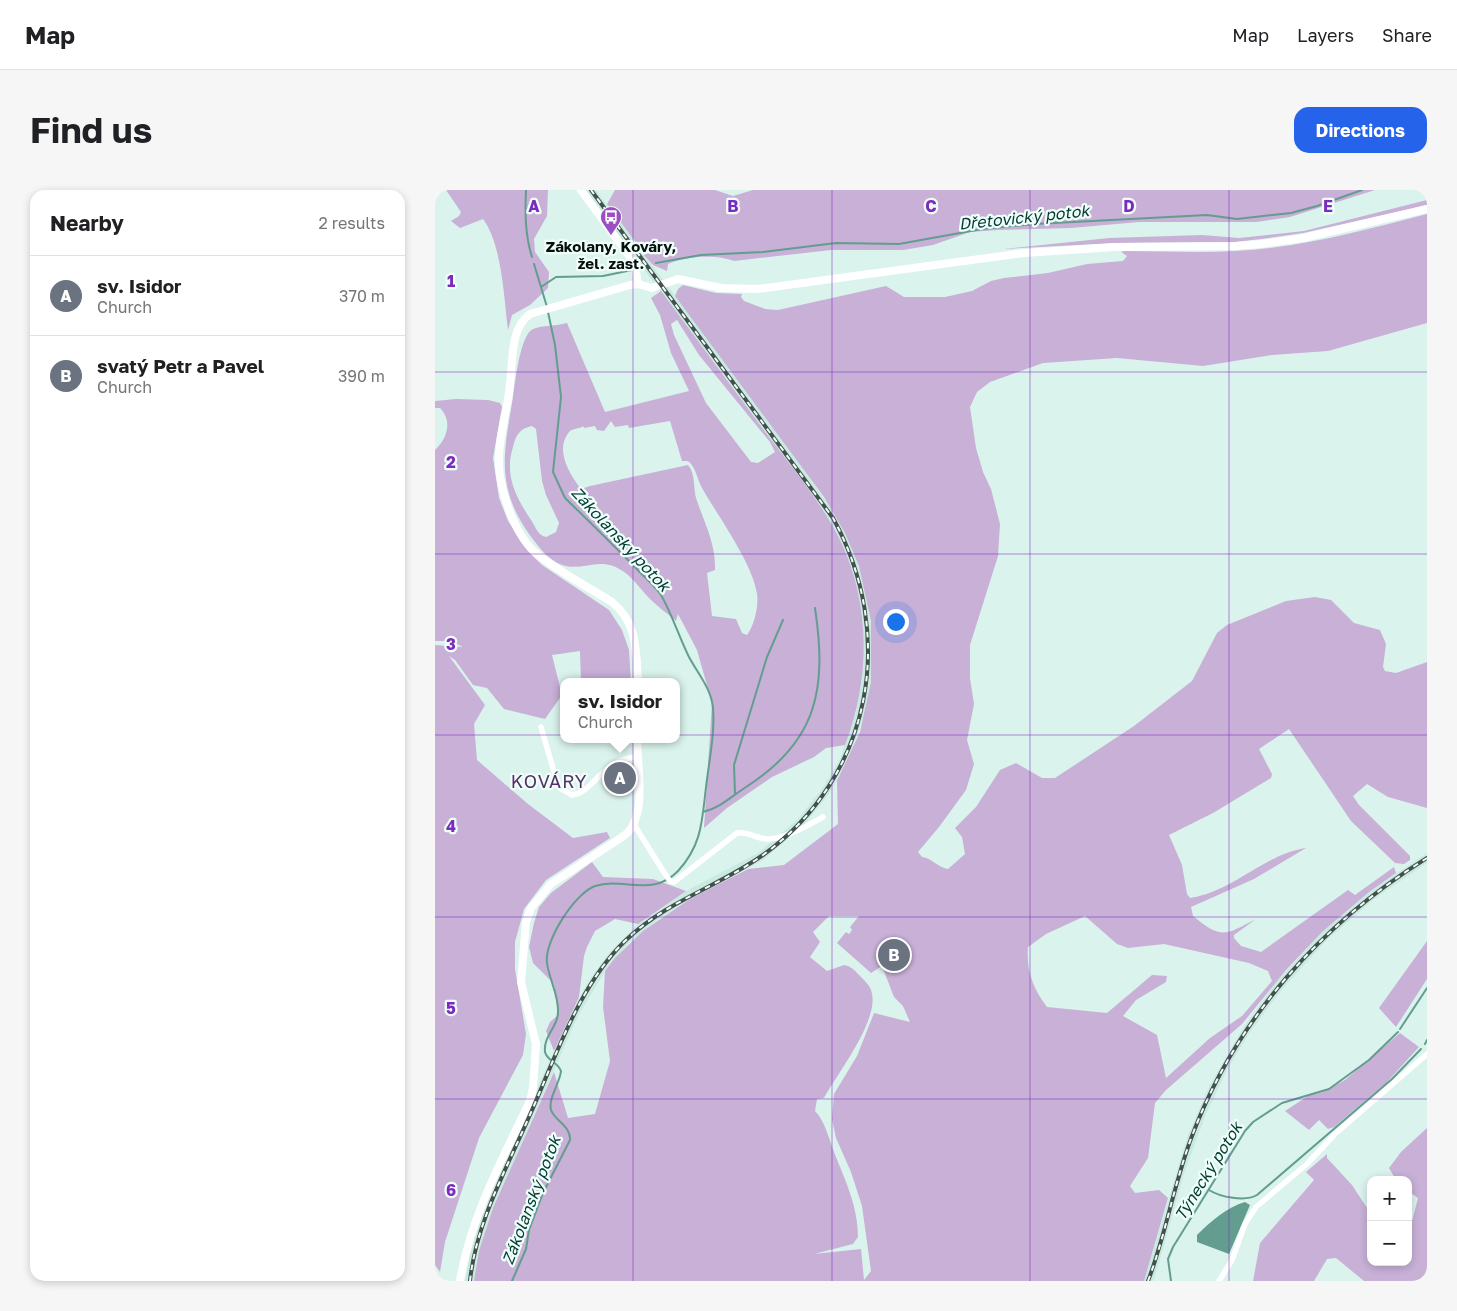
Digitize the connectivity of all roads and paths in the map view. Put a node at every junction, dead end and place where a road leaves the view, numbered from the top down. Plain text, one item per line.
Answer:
1 (581, 190) edge
2 (1427, 209) edge
3 (638, 284) junction
4 (638, 678) edge
5 (541, 727) dead end
6 (637, 743) edge
7 (637, 757) junction
8 (823, 817) dead end
9 (635, 826) junction
10 (1427, 1054) edge
11 (460, 1281) edge
12 (1219, 1281) edge

1 - 3 main road
2 - 3 main road
3 - 4 main road
5 - 7 street
6 - 7 main road
7 - 9 main road
8 - 9 street
9 - 11 main road
10 - 12 street

